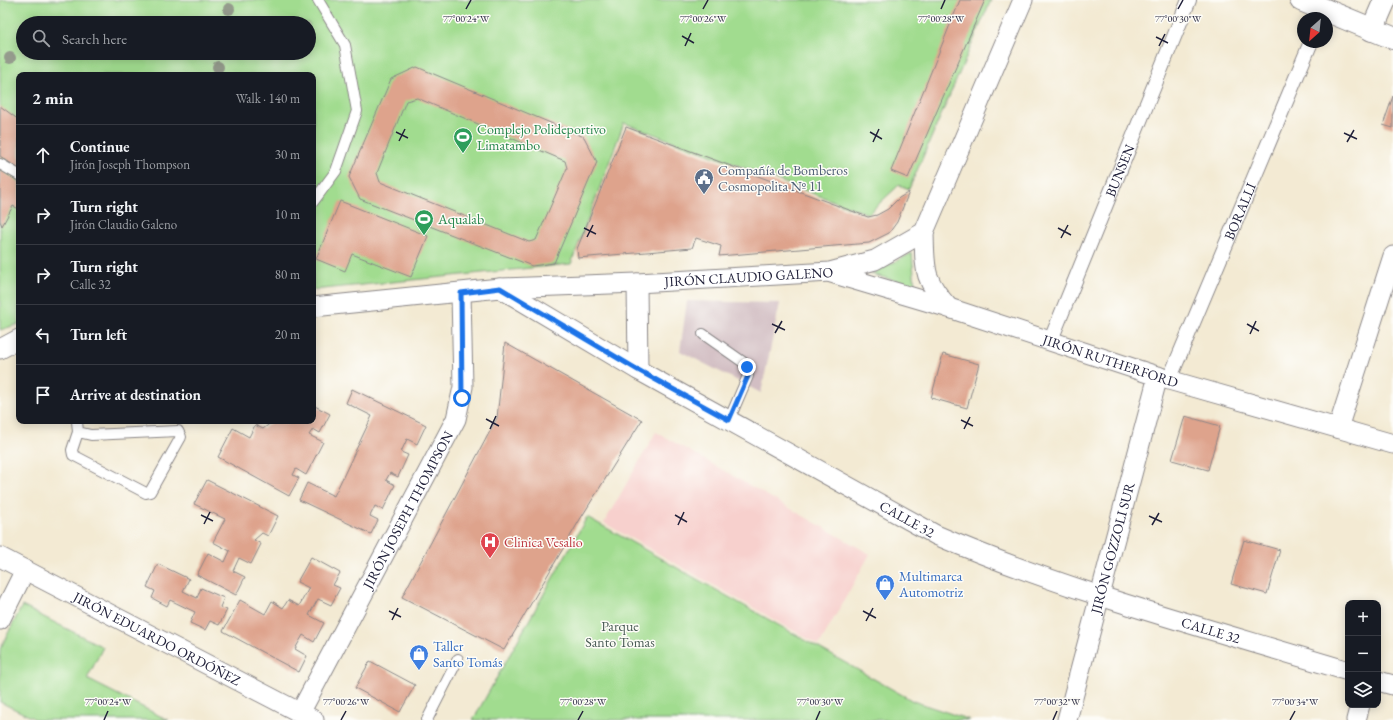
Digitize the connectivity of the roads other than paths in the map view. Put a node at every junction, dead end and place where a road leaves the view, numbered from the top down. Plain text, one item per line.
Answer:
1 (318, 0) edge
2 (1023, 0) edge
3 (1189, 0) edge
4 (1301, 0) edge
5 (1385, 0) edge
6 (1320, 12) edge
7 (1333, 17) edge
8 (1372, 30) junction
9 (1393, 38) edge
10 (1308, 48) edge
11 (0, 164) edge
12 (16, 173) edge
13 (316, 198) edge
14 (924, 232) junction
15 (1392, 265) edge
16 (830, 272) junction
17 (637, 284) junction
18 (500, 288) junction
19 (461, 293) junction
20 (316, 307) edge
21 (949, 308) junction
22 (703, 334) dead end
23 (16, 341) edge
24 (1050, 342) junction
25 (0, 349) edge
26 (638, 370) junction
27 (1164, 378) junction
28 (729, 420) junction
29 (77, 424) edge
30 (1338, 428) junction
31 (78, 432) junction
32 (1393, 444) edge
33 (0, 557) edge
34 (26, 570) junction
35 (1100, 596) junction
36 (0, 620) edge
37 (458, 659) dead end
38 (1345, 671) edge
39 (1381, 682) edge
40 (1393, 685) edge
41 (1359, 708) edge
42 (307, 716) edge
43 (427, 720) edge
44 (1067, 720) edge
45 (1356, 720) edge

1 - 13 lane
2 - 14 street
3 - 24 street, BUNSEN
4 - 6 main road
5 - 8 main road
7 - 8 main road
8 - 9 main road
10 - 27 street, BORALLI
11 - 12 lane
14 - 16 street, JIRÓN CLAUDIO GALENO
14 - 21 street
15 - 30 street
16 - 17 street, JIRÓN CLAUDIO GALENO
16 - 21 street, JIRÓN RUTHERFORD
17 - 18 street, JIRÓN CLAUDIO GALENO
17 - 26 street
18 - 19 street, JIRÓN CLAUDIO GALENO
18 - 26 street, CALLE 32
19 - 20 street, JIRÓN CLAUDIO GALENO
19 - 42 street, JIRÓN JOSEPH THOMPSON
21 - 24 street, JIRÓN RUTHERFORD
22 - 28 lane
23 - 25 street
24 - 27 street, JIRÓN RUTHERFORD
26 - 28 street, CALLE 32
27 - 30 street, JIRÓN RUTHERFORD
27 - 35 street, JIRÓN GOZZOLI SUR
28 - 35 street, CALLE 32
29 - 31 lane
30 - 32 street, JIRÓN RUTHERFORD
31 - 31 lane
33 - 34 street, JIRÓN EDUARDO ORDÓÑEZ
34 - 36 street
34 - 42 street, JIRÓN EDUARDO ORDÓÑEZ
35 - 38 street, CALLE 32
35 - 44 street, JIRÓN GOZZOLI SUR
37 - 43 lane
39 - 40 street
41 - 45 street

